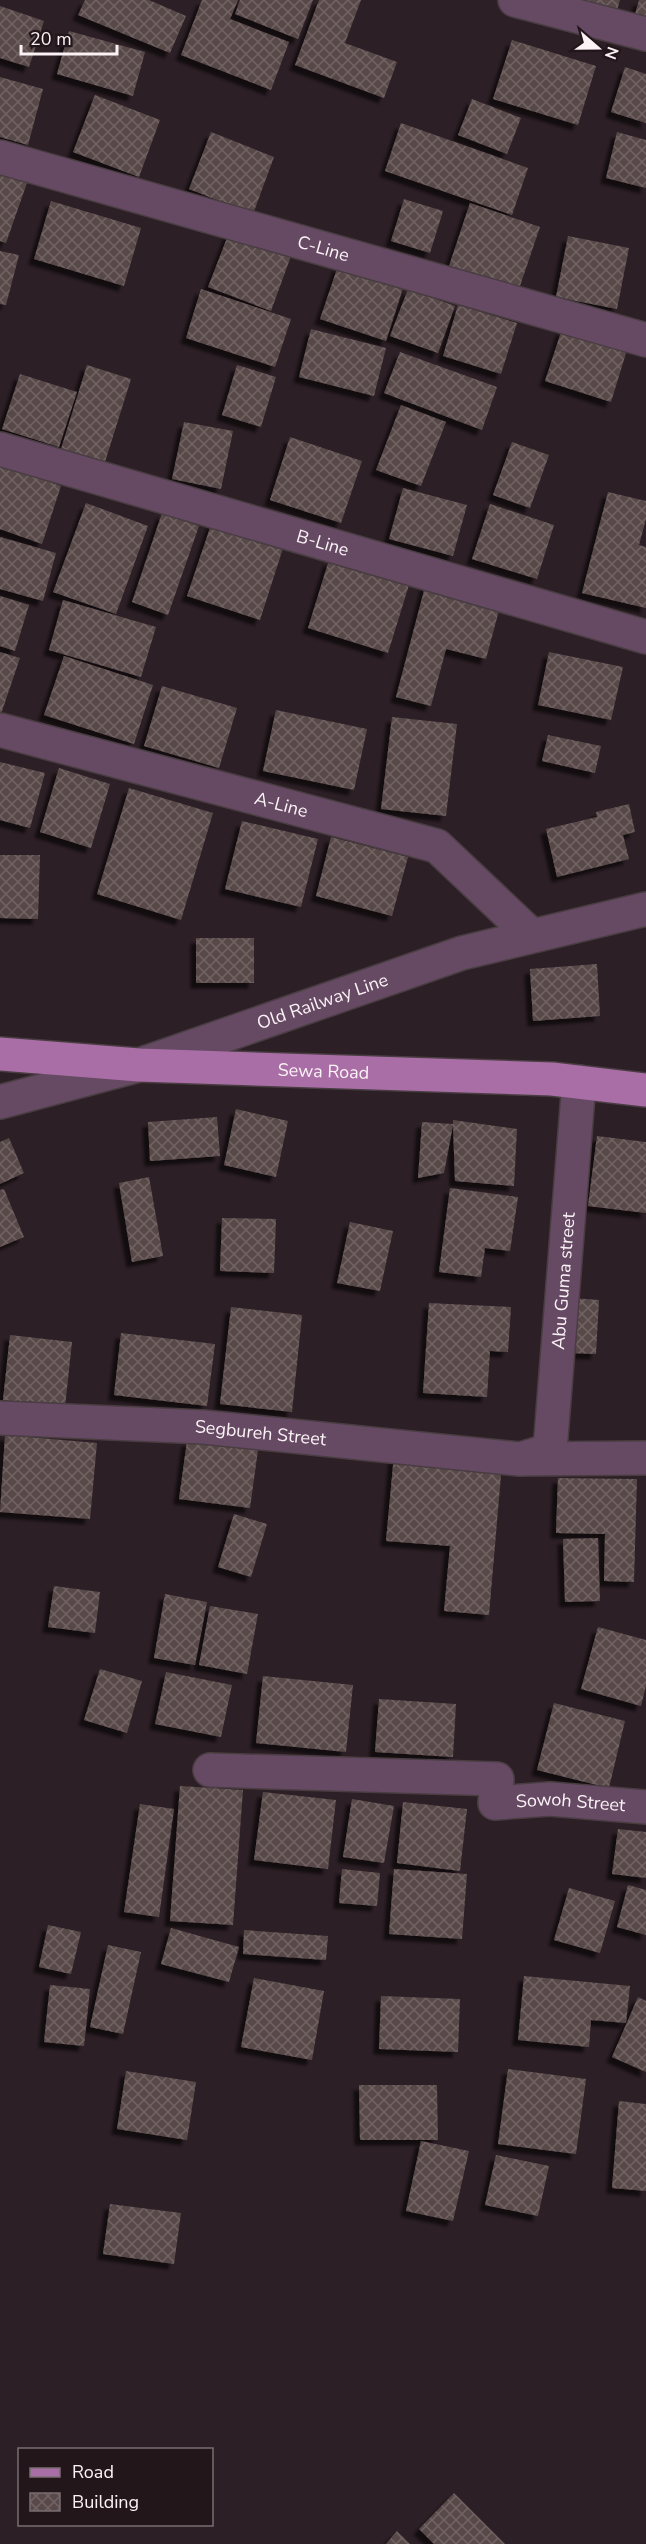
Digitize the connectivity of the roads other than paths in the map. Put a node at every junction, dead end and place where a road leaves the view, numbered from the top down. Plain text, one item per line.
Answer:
1 (515, 0) edge
2 (646, 34) edge
3 (0, 157) edge
4 (646, 340) edge
5 (0, 449) edge
6 (646, 637) edge
7 (0, 730) edge
8 (646, 909) edge
9 (531, 935) junction
10 (0, 1054) edge
11 (139, 1065) junction
12 (579, 1082) junction
13 (646, 1090) edge
14 (0, 1102) edge
15 (0, 1418) edge
16 (646, 1458) edge
17 (519, 1459) junction
18 (210, 1770) dead end
19 (646, 1807) edge

1 - 2 street
3 - 4 street, C-Line
5 - 6 street, B-Line
7 - 9 street, A-Line
8 - 9 street, Old Railway Line
9 - 11 street, Old Railway Line
10 - 11 main road, Sewa Road
11 - 12 main road, Sewa Road
11 - 14 street, Old Railway Line
12 - 13 main road, Sewa Road
12 - 17 street, Abu Guma street
15 - 17 street, Segbureh Street
16 - 17 street, Segbureh Street
18 - 19 street, Sowoh Street

